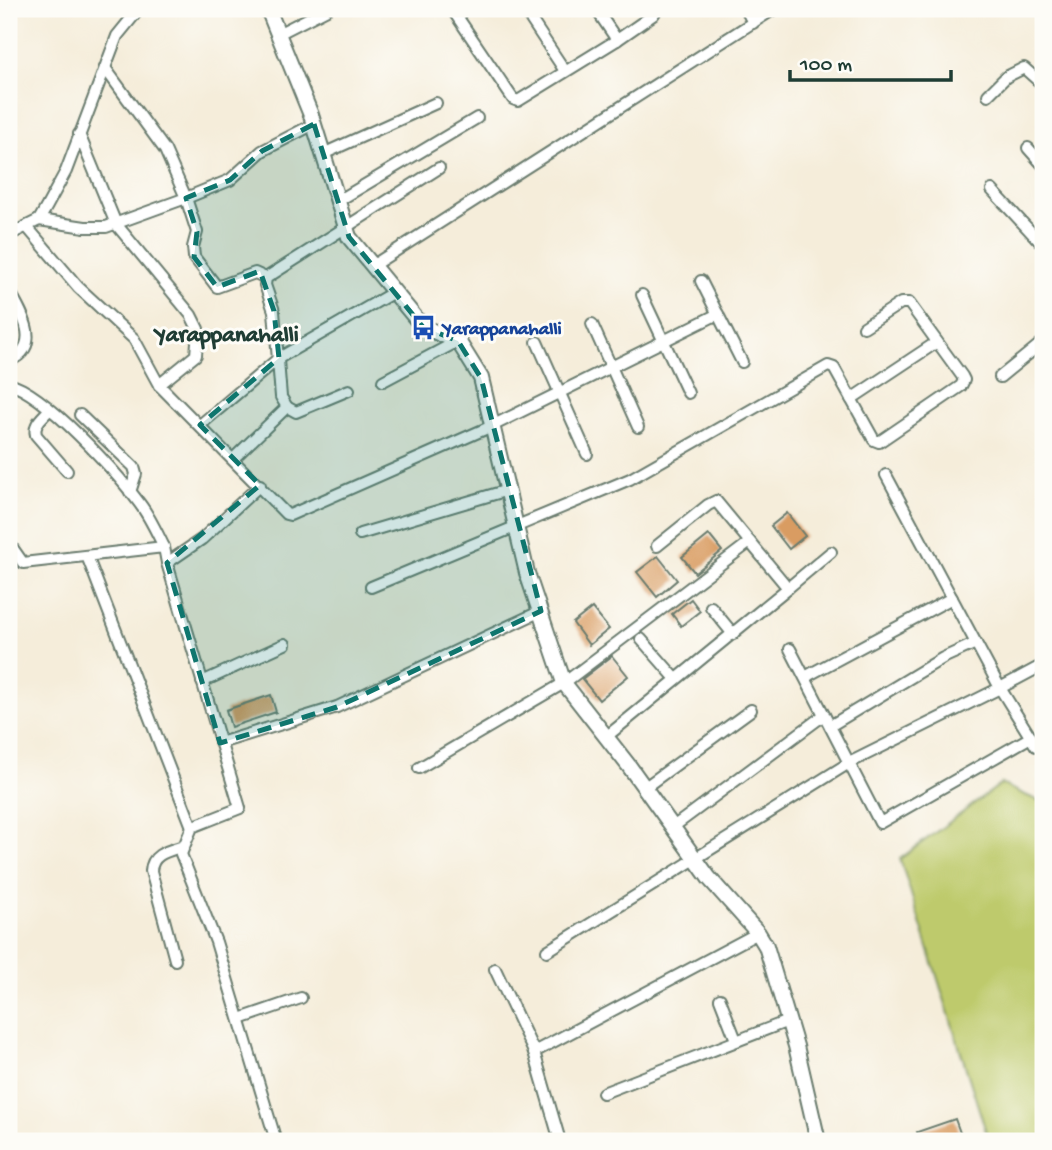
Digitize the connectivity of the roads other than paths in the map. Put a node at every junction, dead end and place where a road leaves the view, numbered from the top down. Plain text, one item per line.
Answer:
1 (139, 9) edge
2 (268, 9) edge
3 (327, 9) edge
4 (452, 9) edge
5 (524, 9) edge
6 (596, 9) edge
7 (657, 9) edge
8 (747, 9) edge
9 (774, 9) edge
10 (753, 23) junction
11 (278, 34) junction
12 (617, 40) junction
13 (105, 68) junction
14 (565, 71) junction
15 (1043, 85) edge
16 (988, 95) dead end
17 (436, 103) dead end
18 (477, 118) dead end
19 (314, 124) junction
20 (79, 134) junction
21 (1028, 148) dead end
22 (323, 154) junction
23 (1043, 165) edge
24 (439, 168) dead end
25 (992, 190) dead end
26 (186, 198) junction
27 (338, 201) junction
28 (39, 220) junction
29 (116, 224) junction
30 (27, 227) junction
31 (346, 227) junction
32 (9, 235) edge
33 (1043, 245) edge
34 (372, 266) junction
35 (266, 278) junction
36 (701, 281) dead end
37 (9, 290) edge
38 (394, 292) junction
39 (642, 295) dead end
40 (718, 314) junction
41 (592, 324) dead end
42 (864, 327) dead end
43 (458, 341) junction
44 (664, 341) junction
45 (537, 342) dead end
46 (937, 342) junction
47 (1043, 342) edge
48 (279, 358) junction
49 (9, 361) edge
50 (742, 362) dead end
51 (612, 367) junction
52 (1000, 377) dead end
53 (383, 381) dead end
54 (9, 384) edge
55 (159, 385) junction
56 (349, 390) dead end
57 (560, 393) junction
58 (688, 393) dead end
59 (851, 400) junction
60 (287, 407) junction
61 (49, 410) junction
62 (80, 415) dead end
63 (200, 425) junction
64 (492, 426) junction
65 (638, 427) dead end
66 (587, 454) dead end
67 (233, 459) junction
68 (67, 471) dead end
69 (886, 475) dead end
70 (260, 485) junction
71 (508, 490) junction
72 (130, 492) junction
73 (517, 528) junction
74 (360, 534) dead end
75 (750, 542) junction
76 (9, 543) edge
77 (657, 546) dead end
78 (164, 547) junction
79 (831, 552) dead end
80 (86, 556) junction
81 (167, 563) junction
82 (370, 587) dead end
83 (788, 588) junction
84 (952, 598) junction
85 (711, 607) dead end
86 (541, 611) junction
87 (733, 634) junction
88 (641, 639) dead end
89 (976, 643) junction
90 (285, 644) dead end
91 (790, 649) dead end
92 (1043, 665) edge
93 (805, 677) junction
94 (676, 679) junction
95 (202, 681) junction
96 (564, 683) junction
97 (1000, 688) junction
98 (751, 710) dead end
99 (827, 720) junction
100 (606, 737) junction
101 (220, 743) junction
102 (849, 763) junction
103 (419, 768) dead end
104 (645, 788) junction
105 (192, 827) junction
106 (673, 827) junction
107 (184, 846) junction
108 (696, 860) junction
109 (758, 933) junction
110 (547, 951) dead end
111 (176, 960) dead end
112 (495, 969) dead end
113 (301, 998) dead end
114 (720, 999) dead end
115 (240, 1019) junction
116 (788, 1021) junction
117 (736, 1040) junction
118 (534, 1052) junction
119 (603, 1093) dead end
120 (276, 1141) edge
121 (559, 1141) edge
122 (818, 1141) edge

1 - 13 street
2 - 11 street
3 - 11 street
4 - 14 street
5 - 14 street
6 - 12 street
7 - 12 street
8 - 10 street
9 - 10 street
10 - 34 street
11 - 19 street
12 - 14 street
13 - 20 street
13 - 26 street
15 - 16 street
17 - 22 street
18 - 27 street
19 - 22 street
19 - 26 street
20 - 28 street
20 - 29 street
21 - 23 street
22 - 27 street
24 - 31 street
25 - 33 street
26 - 29 street
26 - 35 street
27 - 31 street
28 - 29 street
28 - 30 street
29 - 55 street
30 - 32 street
30 - 55 street
31 - 34 street
31 - 35 street
34 - 38 street
35 - 48 street
36 - 40 street
37 - 49 street
38 - 43 street
38 - 48 street
39 - 44 street
40 - 44 street
40 - 50 street
41 - 51 street
42 - 46 street
43 - 53 street
43 - 64 street
44 - 51 street
44 - 58 street
45 - 57 street
46 - 59 street
46 - 59 street
47 - 52 street
48 - 60 street
48 - 63 street
51 - 57 street
51 - 65 street
54 - 61 street
55 - 63 street
56 - 60 street
57 - 64 street
57 - 66 street
59 - 73 street
60 - 67 street
61 - 68 street
61 - 72 street
62 - 72 street
63 - 67 street
64 - 70 street
64 - 71 street
67 - 70 street
69 - 84 street
70 - 81 street
71 - 73 street
71 - 74 street
72 - 78 street
73 - 82 street
73 - 86 street
75 - 77 street
75 - 83 street
75 - 96 street
76 - 80 street
78 - 80 street
78 - 81 street
79 - 83 street
80 - 105 street
81 - 95 street
83 - 87 street
84 - 89 street
84 - 93 street
85 - 87 street
86 - 96 street
86 - 101 street
87 - 94 street
88 - 94 street
89 - 97 street
89 - 99 street
90 - 95 street
91 - 93 street
92 - 97 street
93 - 99 street
94 - 100 street
95 - 101 street
96 - 100 street
96 - 103 street
97 - 102 street
97 - 102 street
98 - 104 street
99 - 102 street
99 - 106 street
100 - 104 street
101 - 105 street
102 - 108 street
104 - 106 street
105 - 107 street
106 - 108 street
107 - 111 street
107 - 115 street
108 - 109 street
108 - 110 street
109 - 116 street
109 - 118 street
112 - 118 street
113 - 115 street
114 - 117 street
115 - 120 street
116 - 117 street
116 - 122 street
117 - 119 street
118 - 121 street

